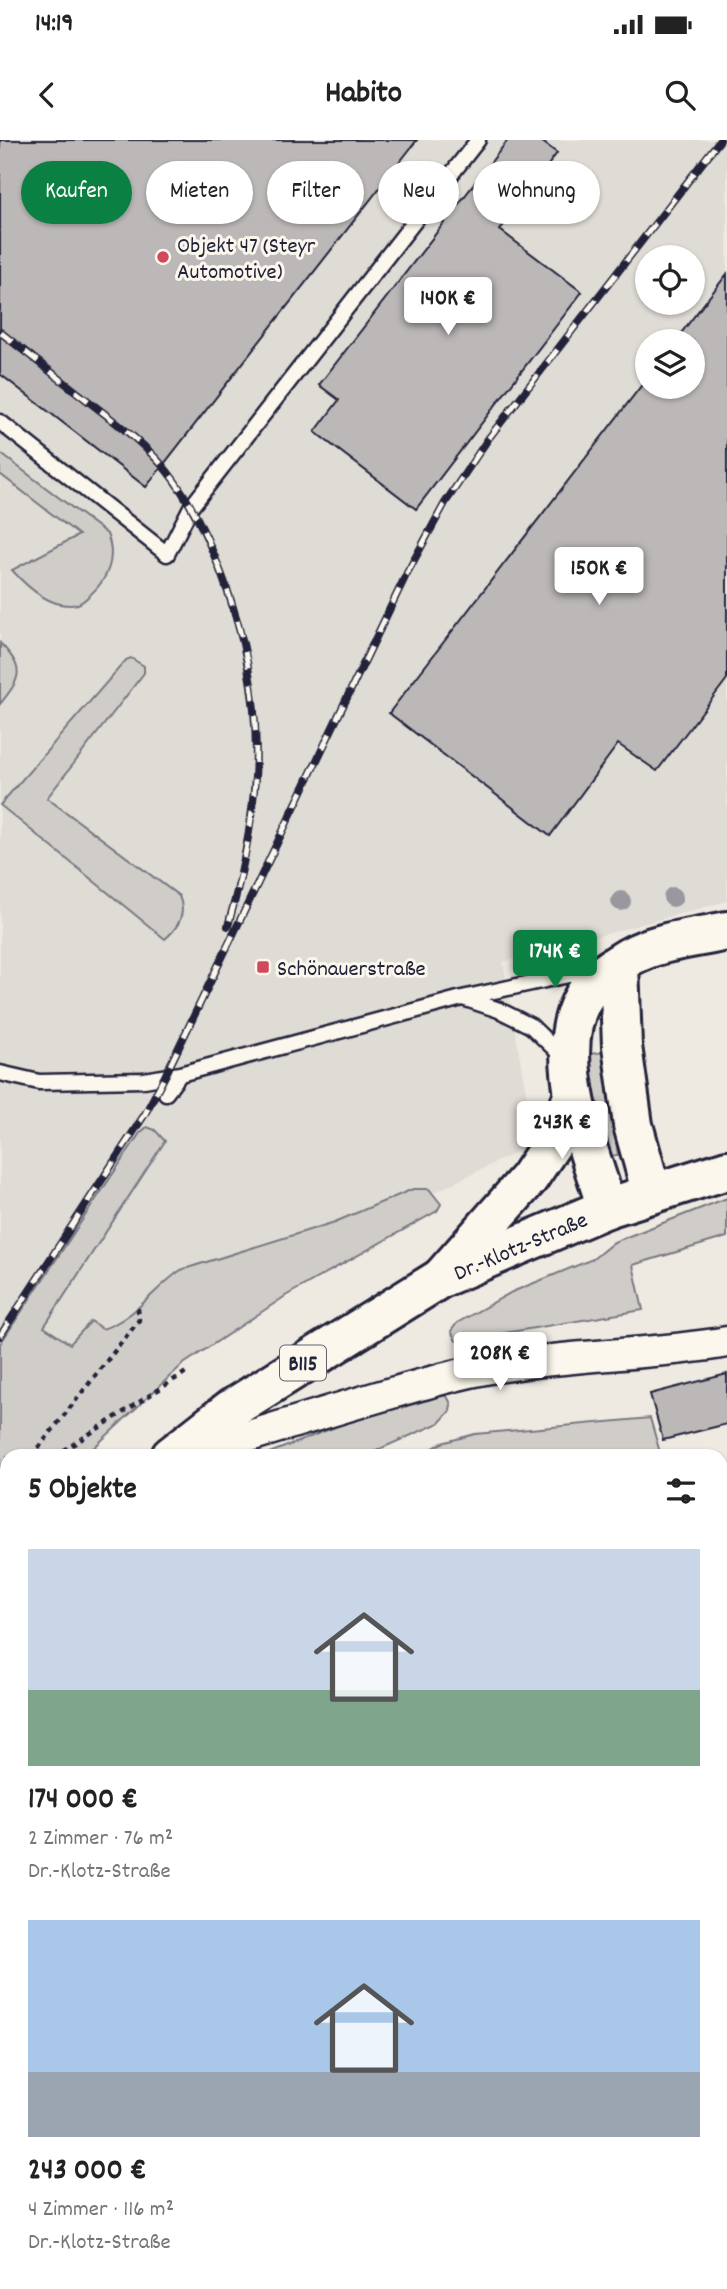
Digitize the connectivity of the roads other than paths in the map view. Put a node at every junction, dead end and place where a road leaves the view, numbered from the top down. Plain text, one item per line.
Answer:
1 (478, 140) edge
2 (0, 422) edge
3 (727, 931) edge
4 (619, 964) junction
5 (462, 998) junction
6 (0, 1073) edge
7 (180, 1074) junction
8 (571, 1079) junction
9 (166, 1093) dead end
10 (727, 1170) edge
11 (652, 1194) junction
12 (607, 1208) junction
13 (441, 1278) junction
14 (727, 1342) edge
15 (180, 1449) edge
16 (208, 1449) edge

1 - 2 lane
3 - 4 street
4 - 5 lane
4 - 8 street, Dr.-Klotz-Straße
4 - 11 street
5 - 7 lane
5 - 8 lane
6 - 7 lane
7 - 9 lane
8 - 12 street, Dr.-Klotz-Straße
8 - 13 street, Dr.-Klotz-Straße
10 - 11 street, B115
11 - 12 street, B115
12 - 13 street, Dr.-Klotz-Straße / B115
13 - 15 street, Dr.-Klotz-Straße / B115
14 - 16 street

